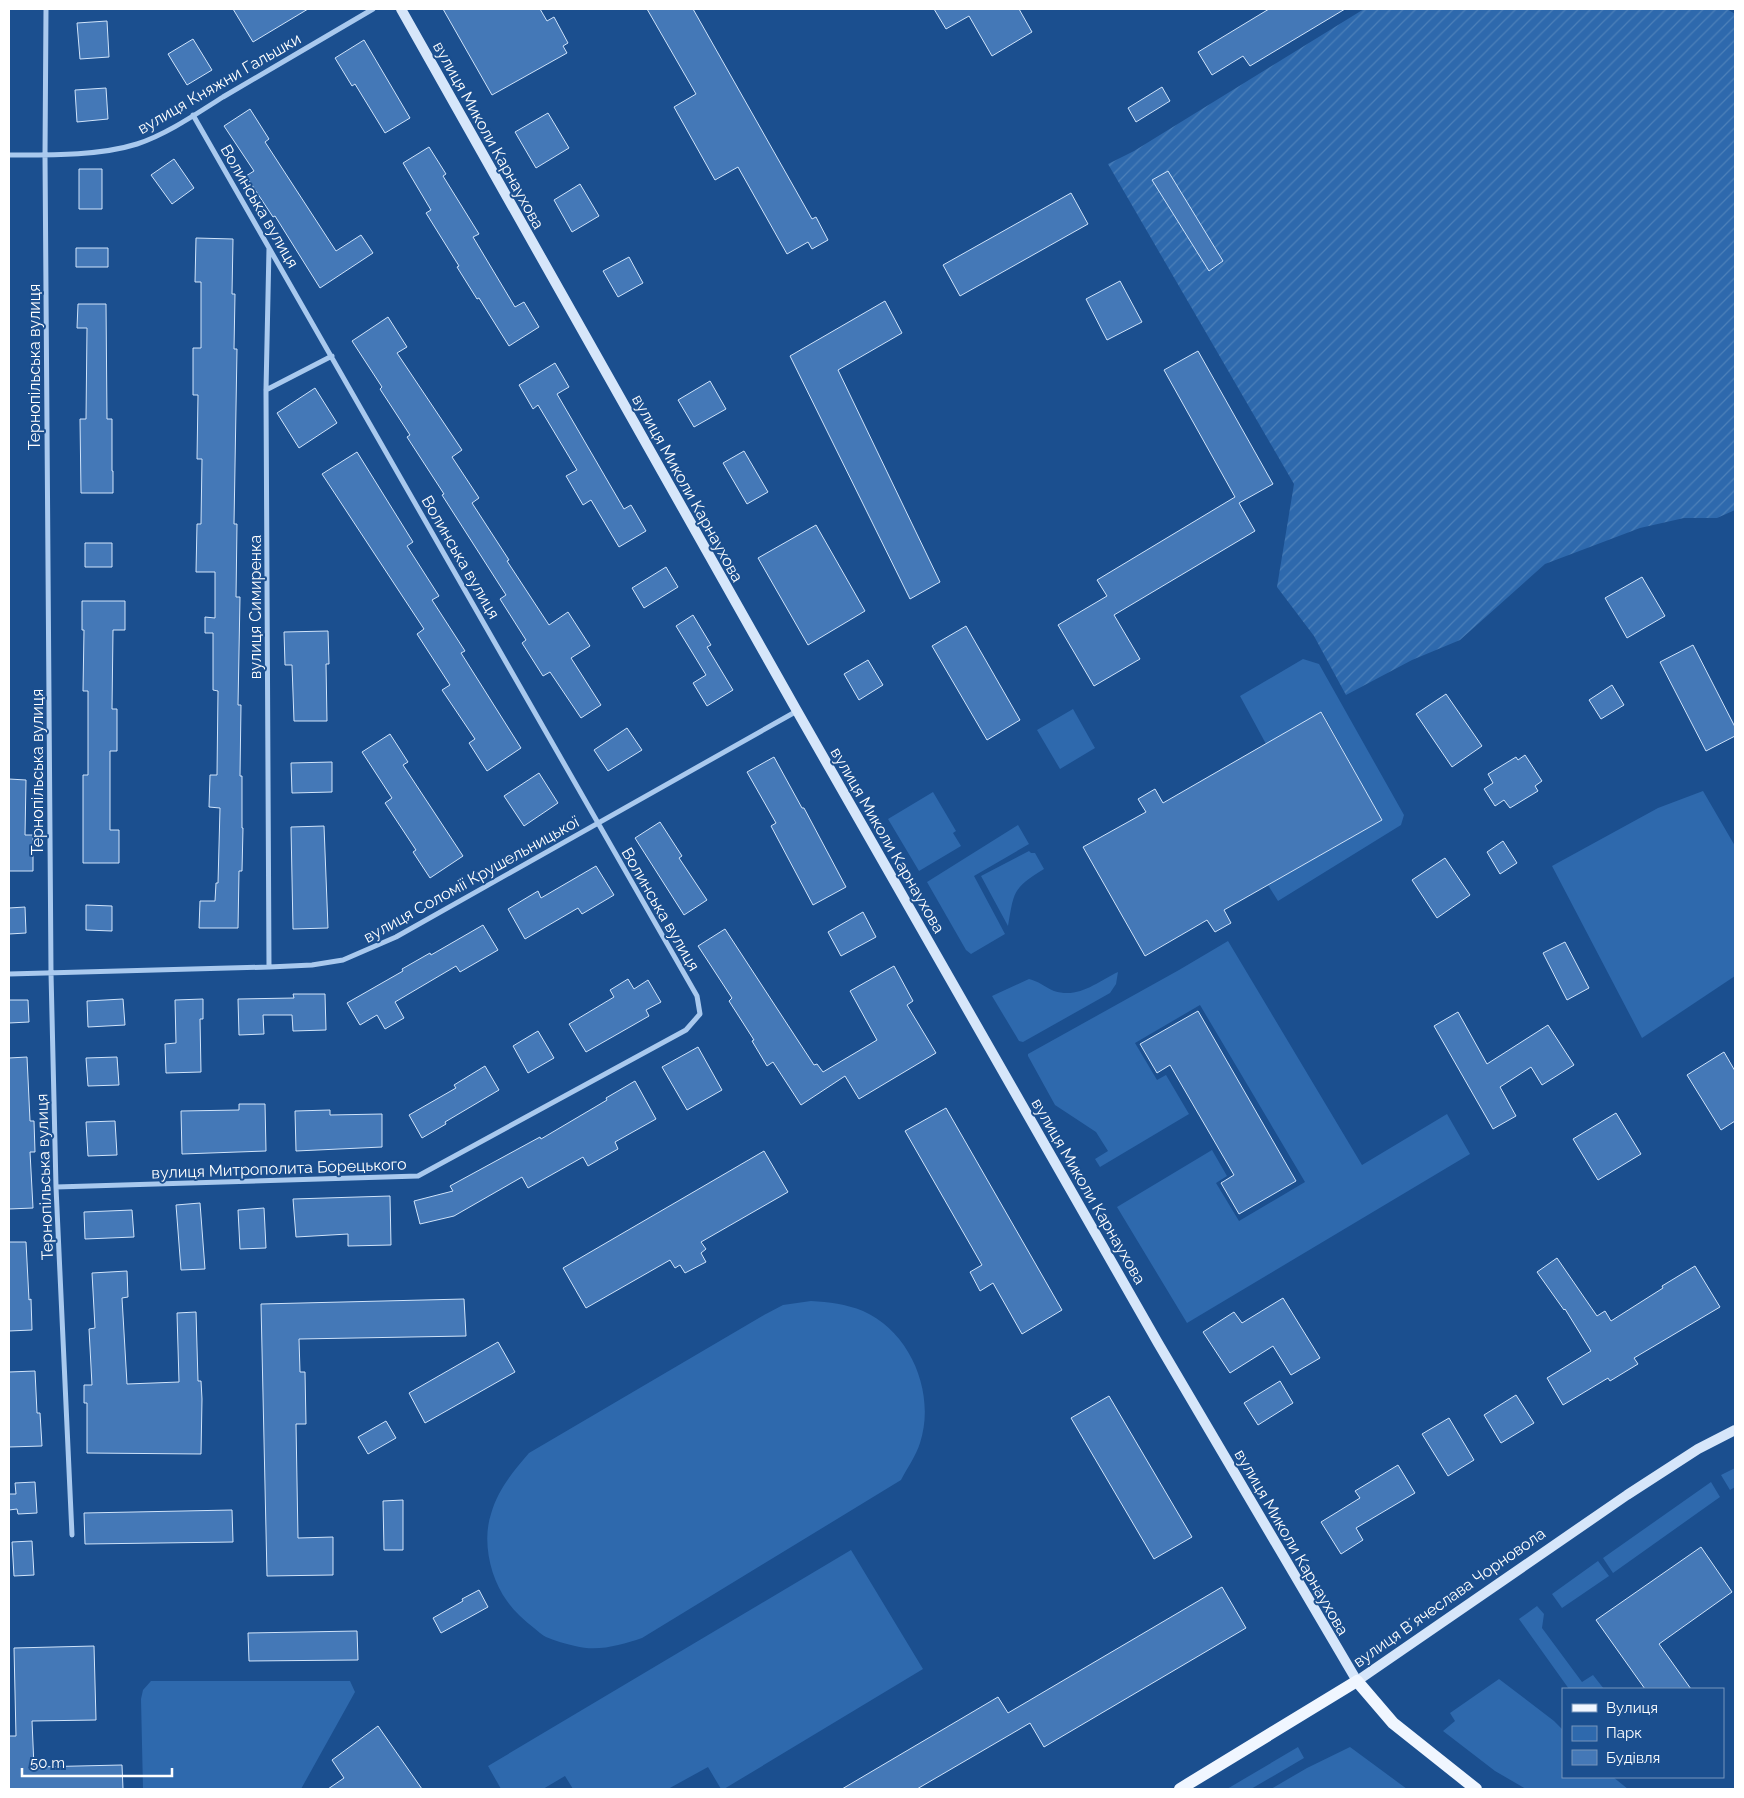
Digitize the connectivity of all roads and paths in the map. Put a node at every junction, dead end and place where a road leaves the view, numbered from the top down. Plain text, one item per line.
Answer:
1 (46, 9) edge
2 (373, 9) edge
3 (401, 9) edge
4 (194, 115) junction
5 (9, 155) edge
6 (45, 155) junction
7 (269, 248) junction
8 (332, 356) junction
9 (266, 390) junction
10 (797, 711) junction
11 (597, 824) junction
12 (270, 967) junction
13 (51, 973) junction
14 (9, 974) edge
15 (700, 1014) joint
16 (56, 1187) junction
17 (1735, 1430) edge
18 (72, 1535) dead end
19 (1356, 1681) junction
20 (1180, 1789) edge
21 (1476, 1789) edge

1 - 6 street, Тернопільська вулиця
2 - 4 street, вулиця Княжни Гальшки
3 - 10 main road, вулиця Миколи Карнаухова
4 - 6 street, вулиця Княжни Гальшки
4 - 7 street, Волинська вулиця
5 - 6 street, вулиця Княжни Гальшки
6 - 13 street, Тернопільська вулиця
7 - 8 street, Волинська вулиця
7 - 9 street, вулиця Симиренка
8 - 9 street
8 - 11 street, Волинська вулиця
9 - 12 street, вулиця Симиренка
10 - 11 street, вулиця Соломії Крушельницької
10 - 19 main road, вулиця Миколи Карнаухова
11 - 12 street, вулиця Соломії Крушельницької
11 - 15 street, Волинська вулиця
12 - 13 street, вулиця Соломії Крушельницької
13 - 14 street, вулиця Соломії Крушельницької
13 - 16 street, Тернопільська вулиця
15 - 16 street, вулиця Митрополита Борецького
16 - 18 street, Тернопільська вулиця
17 - 19 main road, вулиця Вʼячеслава Чорновола
19 - 20 main road, вулиця Вʼячеслава Чорновола
19 - 21 main road

